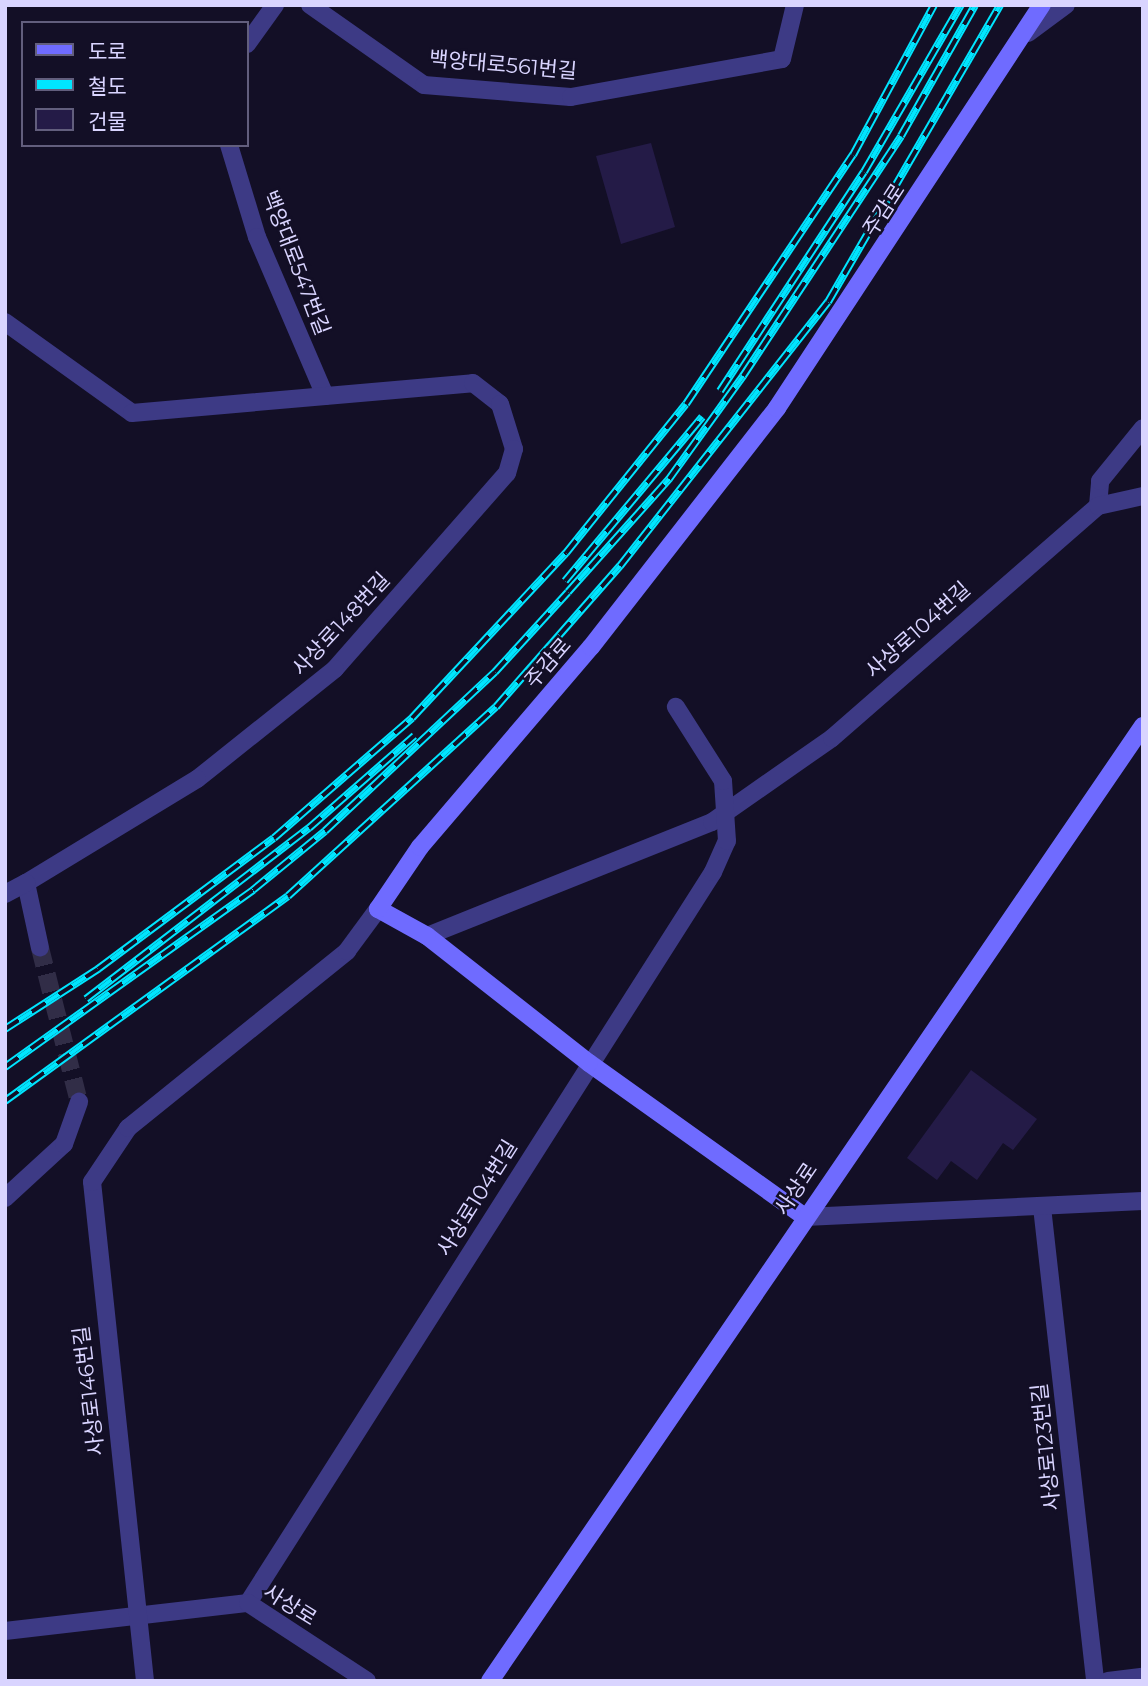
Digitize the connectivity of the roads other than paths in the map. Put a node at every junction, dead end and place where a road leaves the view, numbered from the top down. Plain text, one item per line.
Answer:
1 (275, 5) edge
2 (310, 5) edge
3 (794, 5) edge
4 (1042, 5) edge
5 (1066, 5) edge
6 (1028, 33) junction
7 (248, 43) edge
8 (230, 147) edge
9 (5, 322) edge
10 (325, 396) junction
11 (1143, 428) edge
12 (1143, 496) edge
13 (1098, 506) junction
14 (676, 707) dead end
15 (1143, 726) edge
16 (729, 812) junction
17 (26, 883) junction
18 (5, 894) edge
19 (378, 909) junction
20 (427, 936) junction
21 (40, 948) tunnel mouth
22 (589, 1063) junction
23 (79, 1102) tunnel mouth
24 (5, 1198) edge
25 (1143, 1201) edge
26 (1042, 1208) junction
27 (805, 1217) junction
28 (248, 1603) junction
29 (138, 1616) junction
30 (5, 1631) edge
31 (1143, 1677) edge
32 (145, 1681) edge
33 (367, 1681) edge
34 (490, 1681) edge
35 (1095, 1681) edge
36 (1108, 1681) edge

1 - 7 street
2 - 3 street, 백양대로561번길
4 - 6 street, 주감로
5 - 6 street
6 - 19 street, 주감로
8 - 10 street, 백양대로547번길
9 - 10 street, 사상로148번길
10 - 17 street, 사상로148번길
11 - 13 street
12 - 13 street, 사상로104번길
13 - 16 street, 사상로104번길
14 - 16 street, 사상로104번길
15 - 27 street, 사상로
16 - 20 street, 사상로104번길
16 - 22 street, 사상로104번길
17 - 18 street, 사상로148번길
17 - 21 street
19 - 20 street
19 - 29 street, 사상로146번길
20 - 22 street
22 - 27 street
22 - 28 street, 사상로104번길
23 - 24 street
25 - 26 street
26 - 27 street
26 - 35 street, 사상로123번길
27 - 34 street, 사상로
28 - 29 street, 사상로
28 - 33 street, 사상로
29 - 30 street
29 - 32 street, 사상로146번길
31 - 36 street

